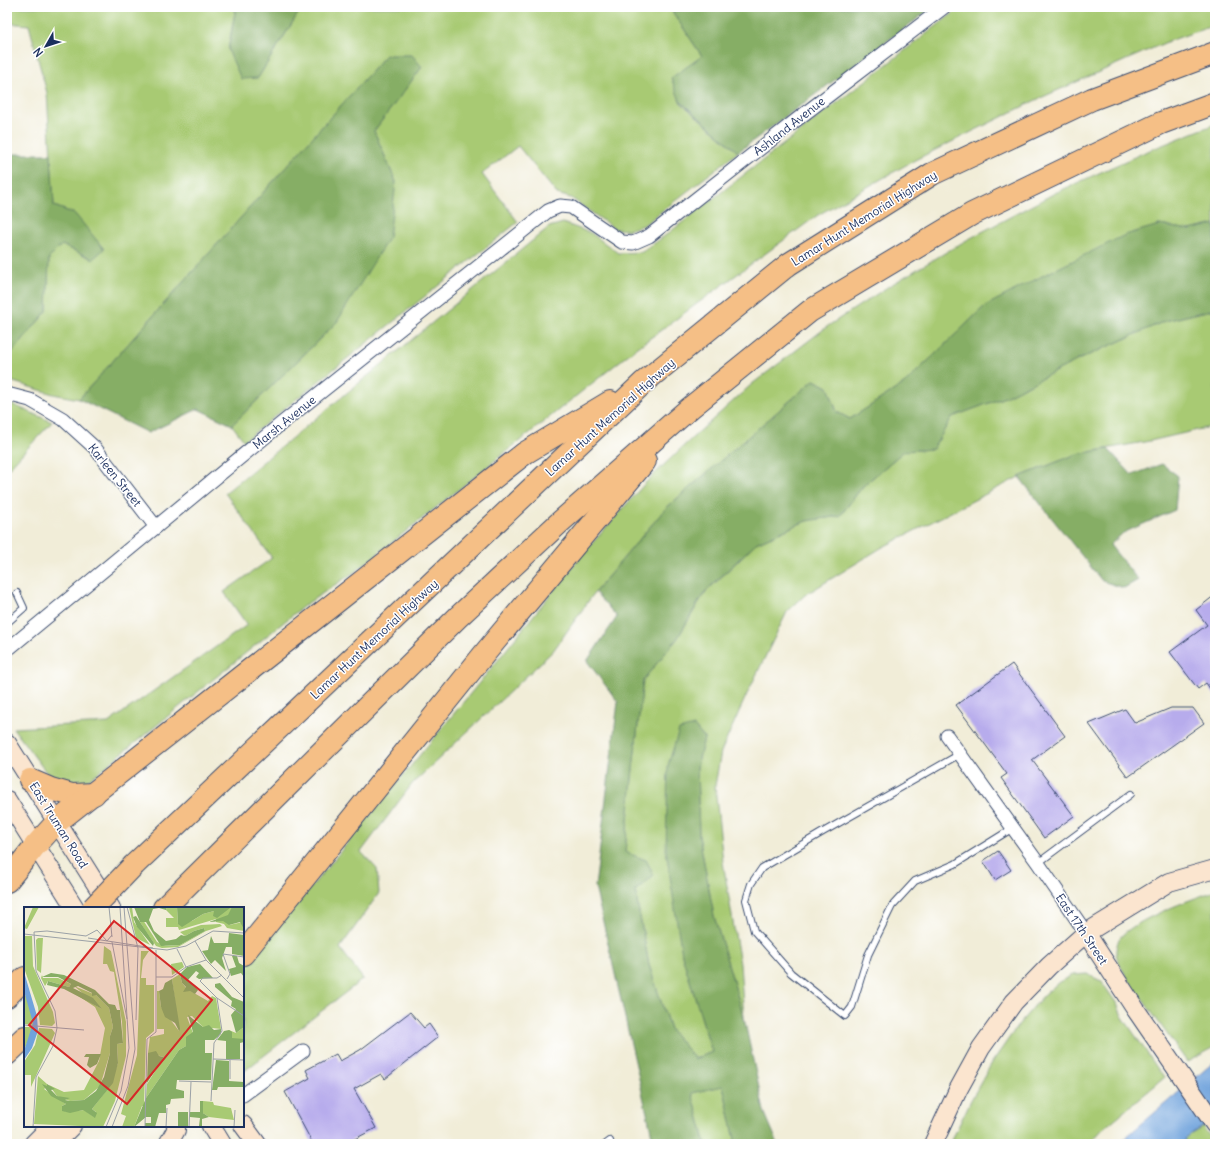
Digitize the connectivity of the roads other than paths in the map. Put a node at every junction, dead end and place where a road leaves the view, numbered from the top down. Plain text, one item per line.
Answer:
1 (944, 7) edge
2 (1215, 53) edge
3 (1215, 103) edge
4 (567, 207) joint
5 (644, 382) junction
6 (7, 394) edge
7 (690, 408) junction
8 (156, 527) junction
9 (17, 593) dead end
10 (7, 623) edge
11 (7, 650) edge
12 (947, 736) dead end
13 (7, 743) edge
14 (960, 754) junction
15 (30, 780) junction
16 (94, 794) junction
17 (1131, 794) dead end
18 (7, 800) edge
19 (58, 822) junction
20 (1012, 828) junction
21 (35, 846) junction
22 (1038, 863) junction
23 (1215, 869) edge
24 (7, 881) edge
25 (74, 907) edge
26 (94, 907) edge
27 (110, 907) edge
28 (165, 907) edge
29 (1086, 933) junction
30 (244, 953) edge
31 (24, 979) edge
32 (7, 996) edge
33 (24, 1038) edge
34 (303, 1051) dead end
35 (7, 1054) edge
36 (244, 1094) edge
37 (1215, 1125) edge
38 (50, 1127) edge
39 (71, 1127) edge
40 (176, 1127) edge
41 (212, 1127) edge
42 (243, 1127) edge
43 (244, 1127) edge
44 (33, 1144) edge
45 (54, 1144) edge
46 (168, 1144) edge
47 (222, 1144) edge
48 (250, 1144) edge
49 (257, 1144) edge
50 (606, 1144) edge
51 (611, 1144) edge
52 (933, 1144) edge

1 - 4 street, Ashland Avenue
2 - 5 highway, Lamar Hunt Memorial Highway
3 - 7 highway
4 - 8 street, Marsh Avenue
5 - 16 highway
5 - 26 highway, Lamar Hunt Memorial Highway, bridge
6 - 8 street, Karleen Street
7 - 28 highway
7 - 30 highway
8 - 11 street, Marsh Avenue
9 - 10 lane
12 - 14 street, East 17th Street
13 - 15 main road, East Truman Road
14 - 20 street, East 17th Street
14 - 20 lane
15 - 16 highway
15 - 19 main road, East Truman Road
16 - 19 highway
17 - 22 lane
18 - 21 main road
19 - 21 highway
19 - 27 main road, East Truman Road
20 - 22 street, East 17th Street
21 - 24 highway
21 - 25 main road
22 - 29 street, East 17th Street
23 - 29 main road
29 - 37 main road, East 17th Street
29 - 52 main road
31 - 32 highway
33 - 35 highway
34 - 36 street
38 - 44 main road
39 - 45 main road
40 - 46 main road
41 - 47 main road
42 - 48 main road
43 - 49 main road
50 - 51 lane

